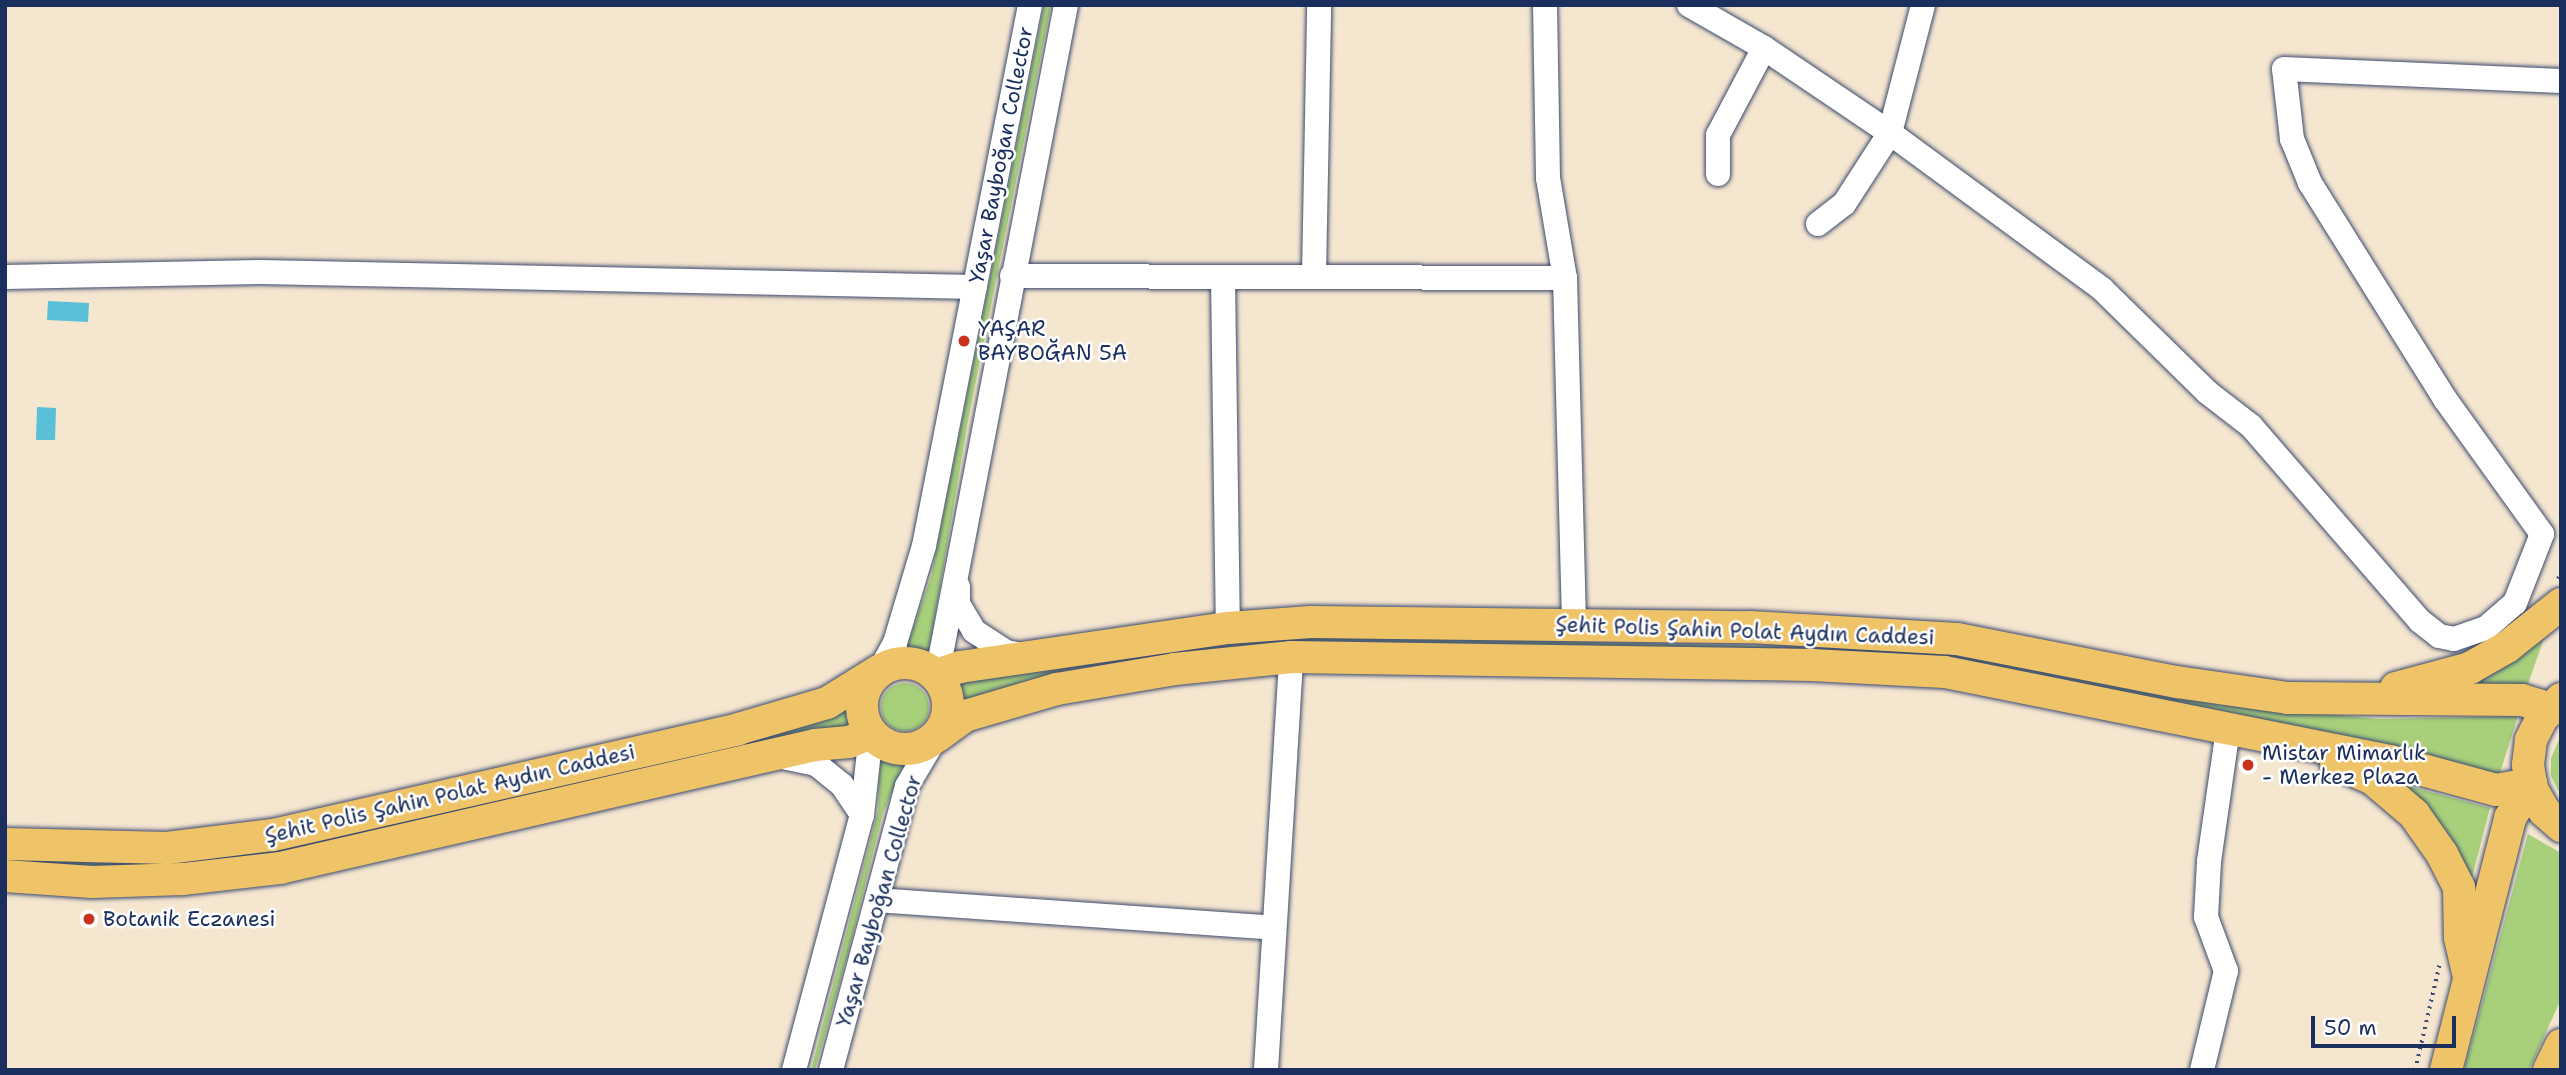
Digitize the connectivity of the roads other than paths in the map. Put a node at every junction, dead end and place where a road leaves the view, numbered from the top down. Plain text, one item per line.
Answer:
1 (1030, 5) edge
2 (1066, 5) edge
3 (1319, 5) edge
4 (1545, 5) edge
5 (1689, 5) edge
6 (1923, 5) edge
7 (1765, 48) junction
8 (2561, 81) edge
9 (1889, 133) junction
10 (1718, 174) dead end
11 (1818, 223) dead end
12 (1012, 276) junction
13 (1314, 276) junction
14 (5, 277) edge
15 (1223, 278) junction
16 (1565, 278) junction
17 (975, 287) junction
18 (958, 548) junction
19 (2561, 604) edge
20 (1574, 624) junction
21 (1228, 628) junction
22 (1291, 657) junction
23 (1033, 658) junction
24 (880, 670) junction
25 (2561, 674) edge
26 (937, 675) junction
27 (2288, 698) junction
28 (2556, 704) edge
29 (2228, 729) junction
30 (871, 733) junction
31 (936, 737) junction
32 (2290, 742) junction
33 (771, 755) junction
34 (2531, 784) junction
35 (862, 815) junction
36 (2561, 826) edge
37 (5, 844) edge
38 (5, 876) edge
39 (877, 900) junction
40 (1273, 928) junction
41 (2469, 977) junction
42 (2561, 1045) edge
43 (794, 1070) edge
44 (831, 1070) edge
45 (1266, 1070) edge
46 (2202, 1070) edge
47 (2446, 1070) edge
48 (2549, 1070) edge

1 - 17 street, Yaşar Bayboğan Collector
2 - 12 street, Yaşar Bayboğan Collector
3 - 13 street
4 - 16 street
5 - 7 street
6 - 9 street
7 - 9 street
7 - 10 street
8 - 9 street
9 - 11 street
12 - 15 street
12 - 18 street, Yaşar Bayboğan Collector
13 - 15 street
13 - 16 street
14 - 17 street
15 - 21 street
16 - 20 street
17 - 24 street, Yaşar Bayboğan Collector
18 - 23 street
18 - 26 street, Yaşar Bayboğan Collector
19 - 27 main road
20 - 21 main road, Şehit Polis Şahin Polat Aydın Caddesi
20 - 27 main road, Şehit Polis Şahin Polat Aydın Caddesi
21 - 23 main road, Şehit Polis Şahin Polat Aydın Caddesi
22 - 29 main road, Şehit Polis Şahin Polat Aydın Caddesi
22 - 31 main road, Şehit Polis Şahin Polat Aydın Caddesi
22 - 40 street
23 - 26 main road, Şehit Polis Şahin Polat Aydın Caddesi
24 - 26 main road
24 - 30 main road
24 - 37 main road, Şehit Polis Şahin Polat Aydın Caddesi
25 - 28 main road
26 - 31 main road
27 - 28 main road, Şehit Polis Şahin Polat Aydın Caddesi
28 - 34 main road
29 - 32 main road, Şehit Polis Şahin Polat Aydın Caddesi
29 - 46 street
30 - 31 main road
30 - 33 main road, Şehit Polis Şahin Polat Aydın Caddesi
30 - 35 street, Yaşar Bayboğan Collector
31 - 39 street, Yaşar Bayboğan Collector
32 - 34 main road, Şehit Polis Şahin Polat Aydın Caddesi
32 - 41 main road
33 - 35 street
33 - 38 main road, Şehit Polis Şahin Polat Aydın Caddesi
34 - 36 main road
34 - 41 main road
35 - 43 street, Yaşar Bayboğan Collector
39 - 40 street
39 - 44 street, Yaşar Bayboğan Collector
40 - 45 street
41 - 47 main road
42 - 48 main road

